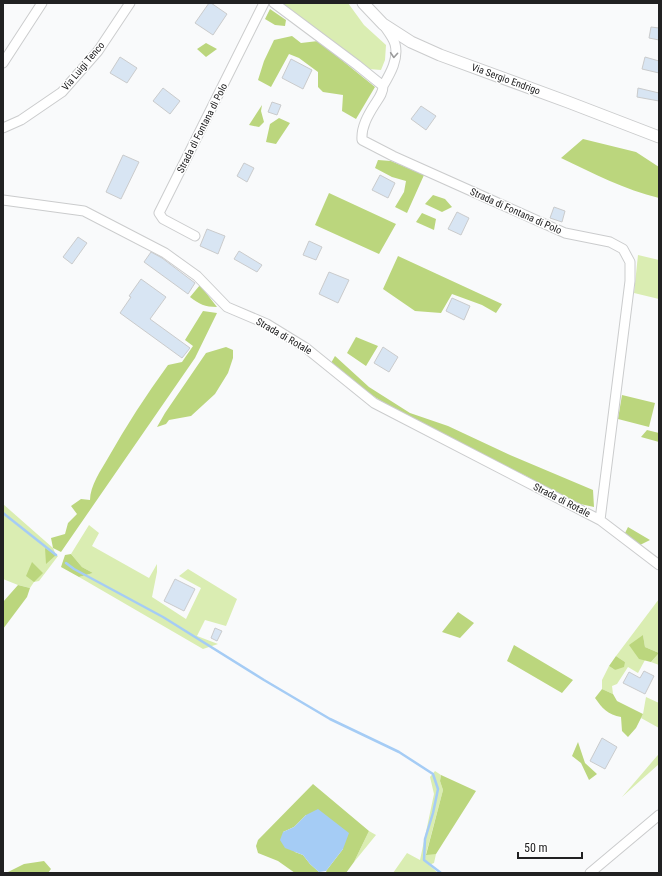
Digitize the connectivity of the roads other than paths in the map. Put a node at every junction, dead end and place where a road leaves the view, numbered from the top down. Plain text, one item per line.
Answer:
1 (42, 3) edge
2 (130, 3) edge
3 (264, 3) edge
4 (274, 3) edge
5 (363, 3) edge
6 (384, 24) junction
7 (3, 63) edge
8 (383, 86) junction
9 (3, 128) edge
10 (659, 137) edge
11 (3, 200) edge
12 (196, 236) dead end
13 (600, 520) junction
14 (659, 564) edge
15 (659, 815) edge
16 (590, 873) edge

1 - 7 street
2 - 9 street, Via Luigi Tenco
3 - 12 street, Strada di Fontana di Polo
4 - 8 street
5 - 6 street, Via Sergio Endrigo
6 -> 8 street
6 - 10 street, Via Sergio Endrigo
8 - 13 street, Strada di Fontana di Polo
11 - 13 street, Strada di Rotale
13 - 14 street
15 - 16 street

